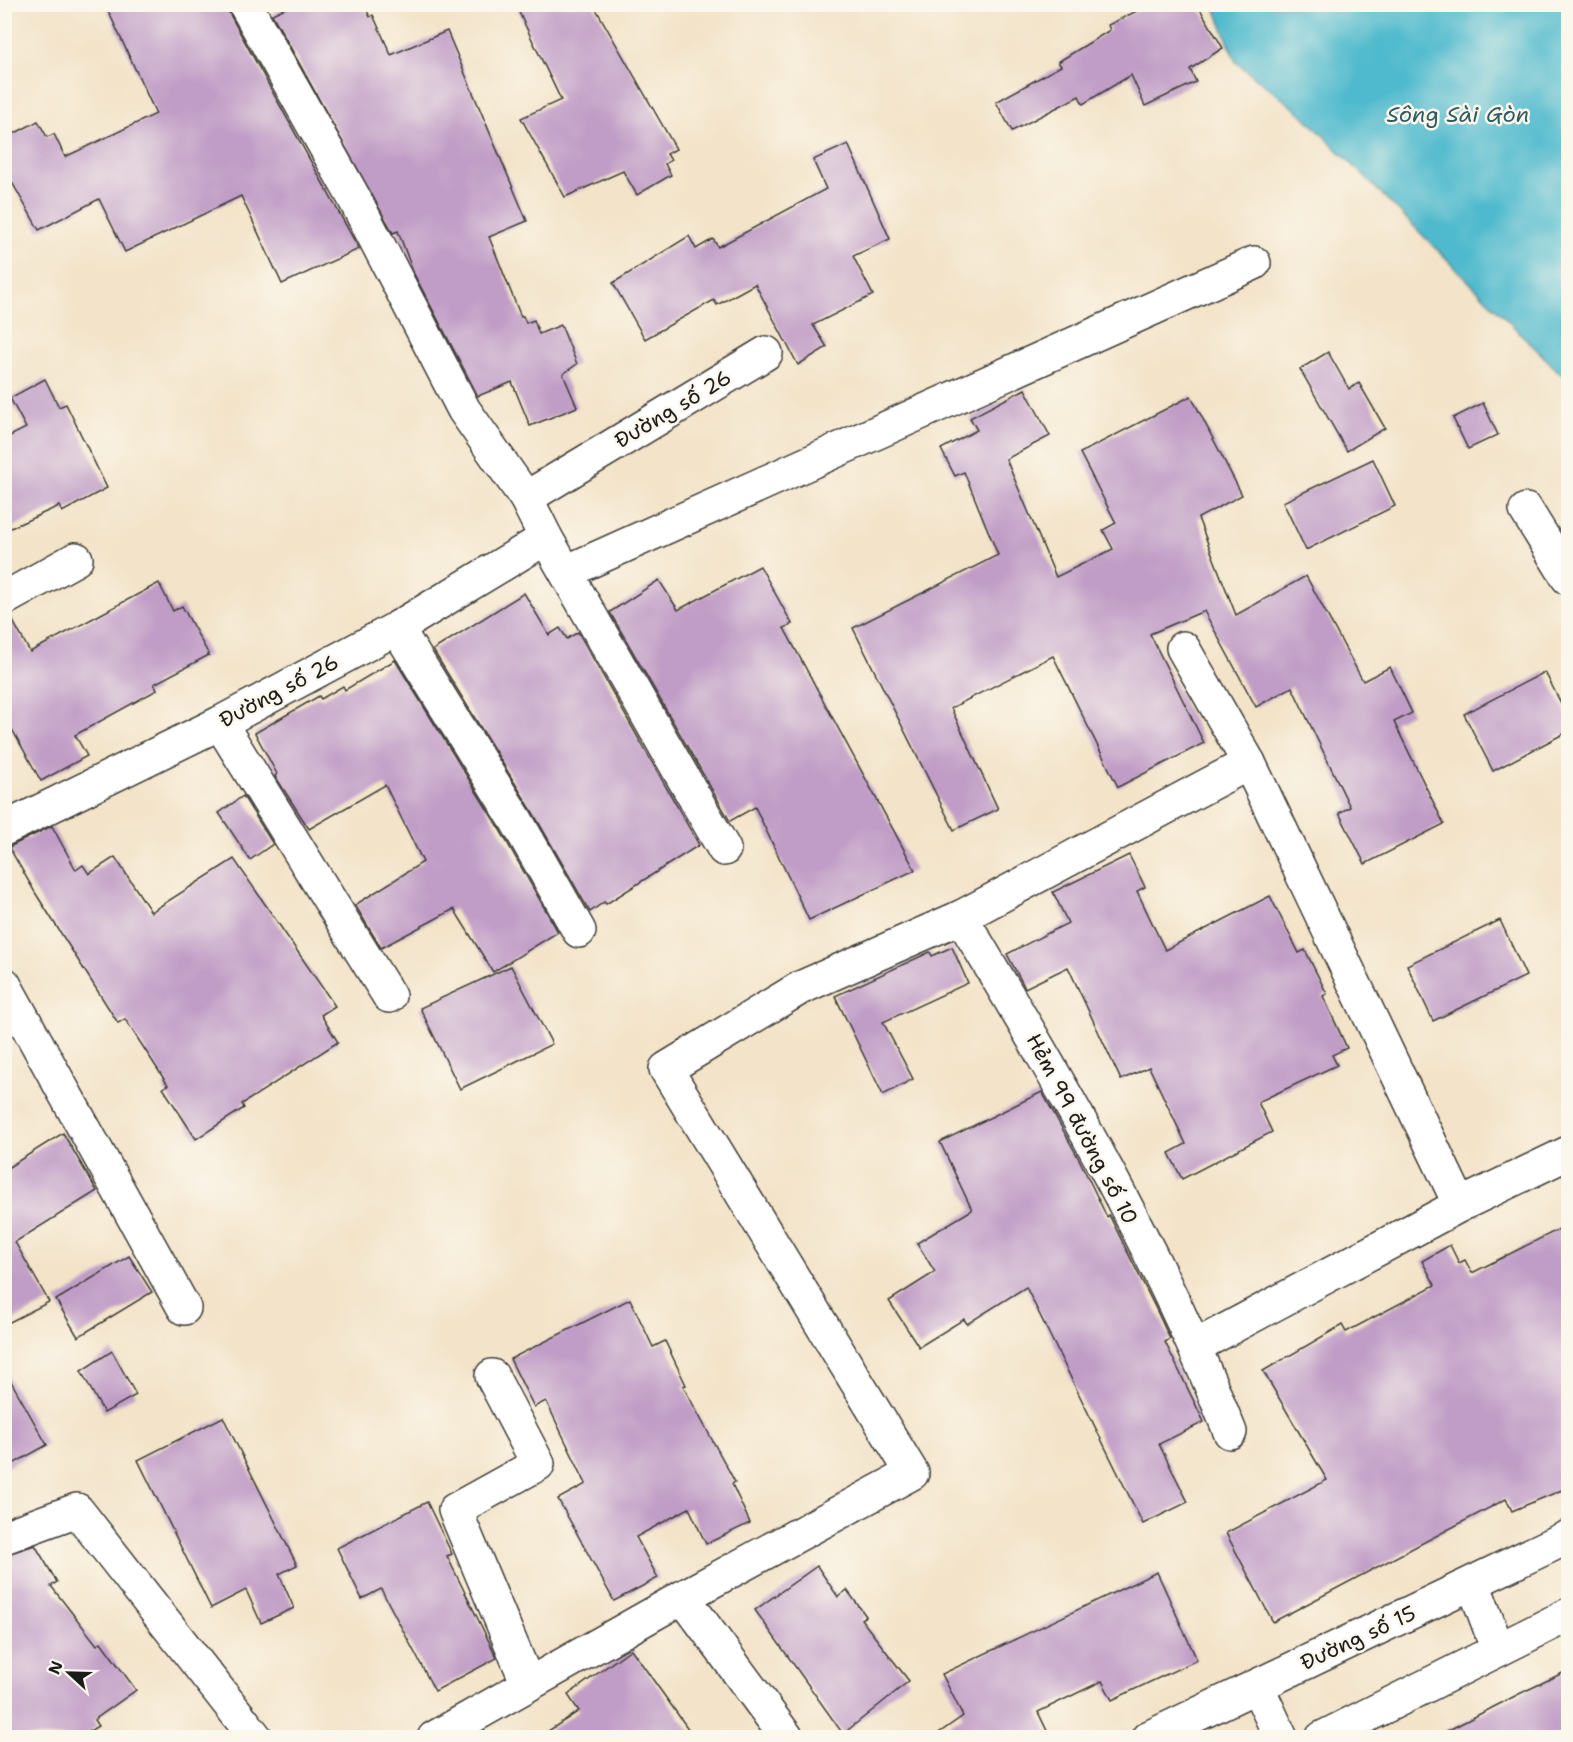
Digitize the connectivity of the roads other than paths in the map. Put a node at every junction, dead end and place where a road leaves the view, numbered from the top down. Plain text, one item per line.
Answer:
1 (245, 4) edge
2 (1254, 263) dead end
3 (766, 353) dead end
4 (526, 498) junction
5 (1526, 510) dead end
6 (546, 538) junction
7 (76, 559) dead end
8 (566, 572) junction
9 (1569, 578) edge
10 (4, 599) edge
11 (398, 628) junction
12 (1183, 648) dead end
13 (220, 723) junction
14 (1249, 764) junction
15 (4, 829) edge
16 (724, 849) dead end
17 (961, 917) junction
18 (579, 931) dead end
19 (4, 984) edge
20 (389, 996) dead end
21 (1569, 1154) edge
22 (1460, 1205) junction
23 (184, 1308) dead end
24 (1196, 1346) junction
25 (492, 1376) dead end
26 (1230, 1432) dead end
27 (4, 1537) edge
28 (1569, 1537) edge
29 (1473, 1583) junction
30 (683, 1597) junction
31 (1569, 1615) edge
32 (1498, 1650) junction
33 (528, 1684) junction
34 (1257, 1686) junction
35 (255, 1737) edge
36 (434, 1737) edge
37 (787, 1737) edge
38 (1148, 1737) edge
39 (1281, 1737) edge
40 (1322, 1737) edge

1 - 4 street
2 - 8 street
3 - 4 street, Đường số 26
4 - 6 street
5 - 9 street
6 - 8 street
6 - 11 street, Đường số 26
7 - 10 street
8 - 16 street
11 - 13 street, Đường số 26
11 - 18 street
12 - 14 street
13 - 15 street, Đường số 26
13 - 20 street
14 - 17 street
14 - 22 street
17 - 24 street, Hẻm 99 đường số 10
17 - 30 street
19 - 23 street
21 - 22 street
22 - 24 street
24 - 26 street, Hẻm 99 đường số 10
25 - 33 street
27 - 35 street
28 - 29 street, Đường số 15
29 - 32 street
29 - 34 street, Đường số 15
30 - 33 street
30 - 37 street
31 - 32 street
32 - 40 street
33 - 36 street
34 - 38 street, Đường số 15
34 - 39 street

